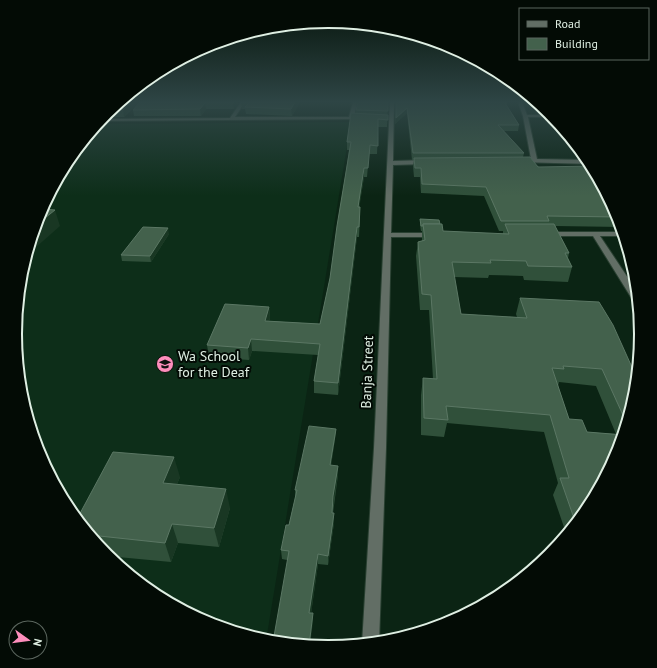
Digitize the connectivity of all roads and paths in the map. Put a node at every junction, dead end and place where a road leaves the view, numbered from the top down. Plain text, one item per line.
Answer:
1 (390, 133) edge
2 (528, 133) edge
3 (510, 161) edge
4 (534, 161) junction
5 (430, 162) edge
6 (582, 162) edge
7 (391, 163) junction
8 (539, 234) edge
9 (595, 234) junction
10 (619, 234) edge
11 (388, 235) junction
12 (444, 235) edge
13 (631, 289) edge
14 (370, 638) edge

1 - 7 street, Banja Street
2 - 4 street
3 - 4 street
4 - 6 street
5 - 7 street
7 - 11 street, Banja Street
8 - 9 street
9 - 10 street
9 - 13 street
11 - 12 street
11 - 14 street, Banja Street

